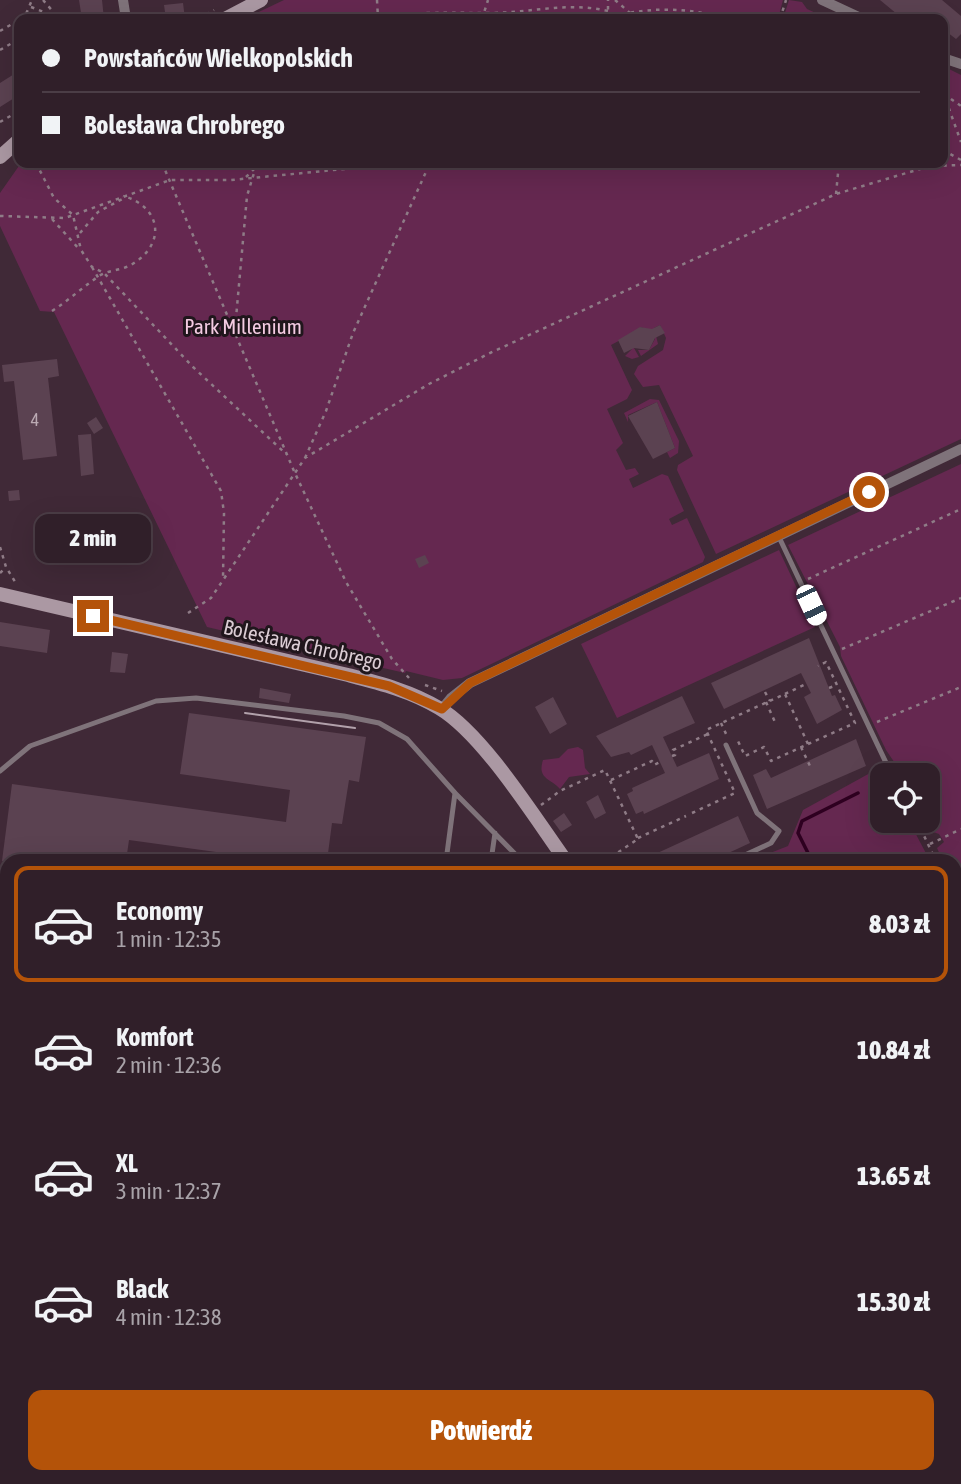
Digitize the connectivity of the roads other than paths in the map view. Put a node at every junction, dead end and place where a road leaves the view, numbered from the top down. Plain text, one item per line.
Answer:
1 (261, 0) edge
2 (822, 0) edge
3 (234, 14) edge
4 (852, 14) edge
5 (14, 144) edge
6 (0, 157) edge
7 (961, 449) edge
8 (778, 535) junction
9 (0, 594) edge
10 (442, 709) junction
11 (728, 744) road end
12 (886, 763) edge
13 (0, 771) edge
14 (455, 793) junction
15 (495, 833) junction
16 (447, 854) edge
17 (492, 854) edge
18 (515, 854) edge
19 (561, 854) edge
20 (747, 854) edge

1 - 3 street
2 - 4 street
5 - 6 street
7 - 8 street
8 - 10 street
8 - 12 lane
9 - 10 street, Bolesława Chrobrego
10 - 19 street, Bolesława Chrobrego
11 - 20 lane
13 - 14 lane
14 - 15 lane
14 - 16 lane
15 - 17 lane
15 - 18 lane

